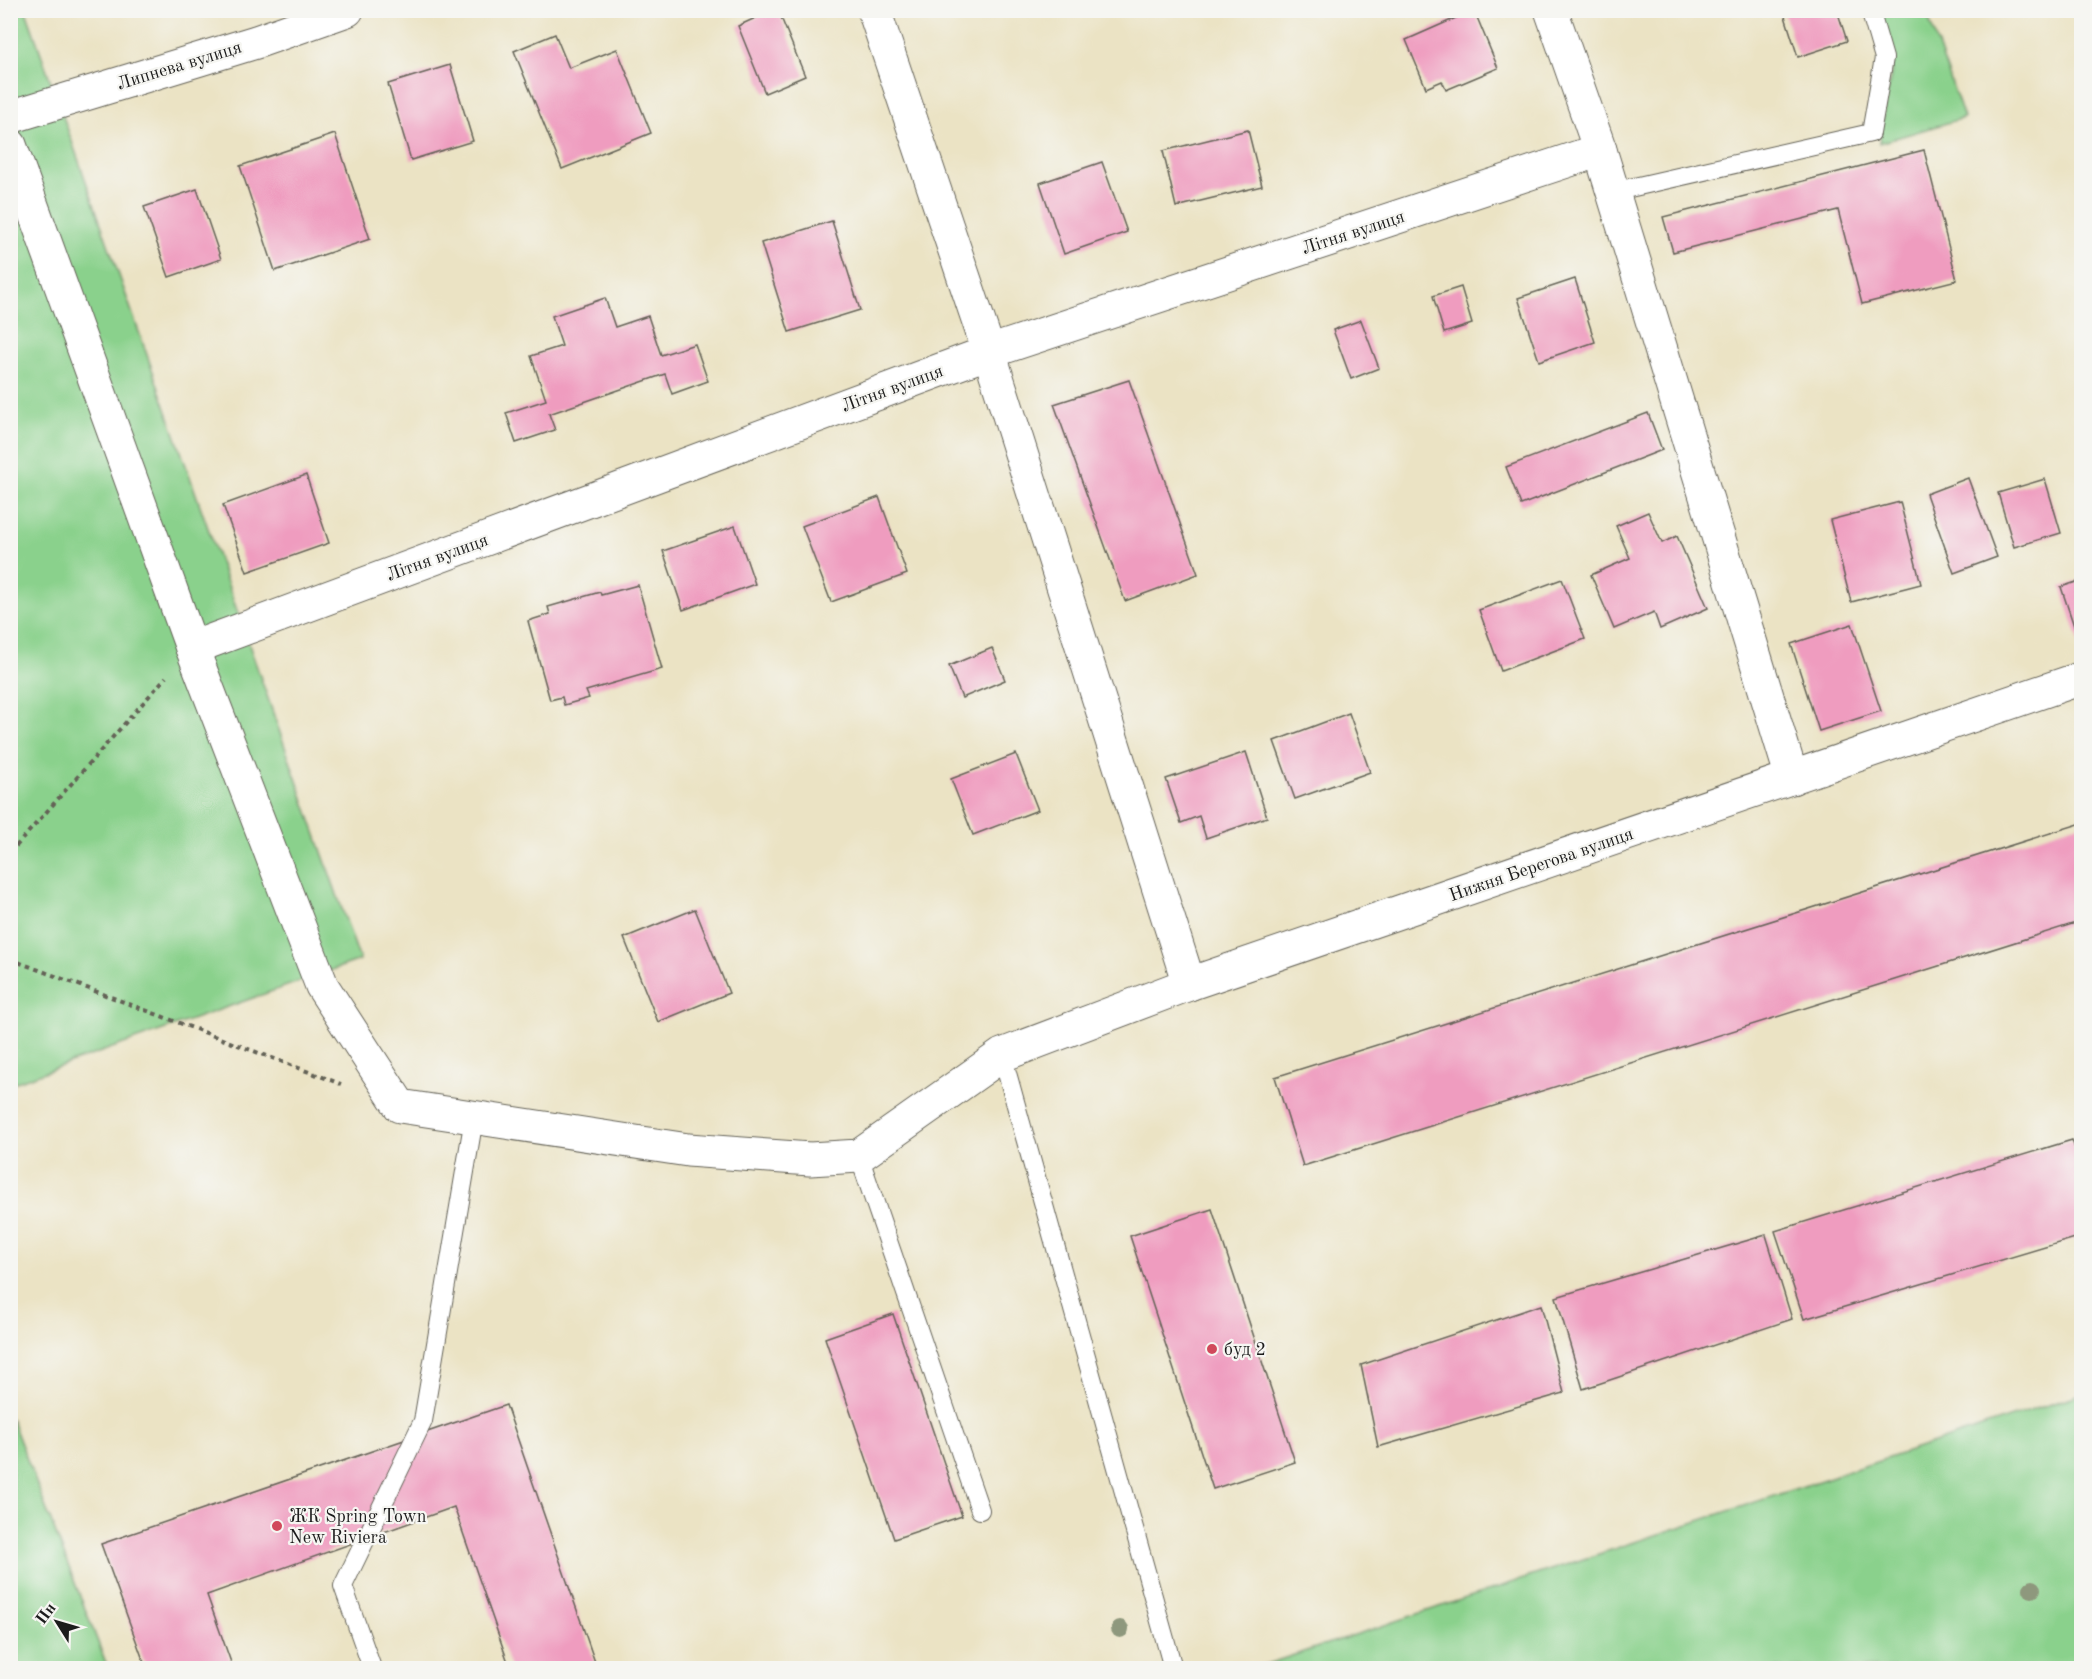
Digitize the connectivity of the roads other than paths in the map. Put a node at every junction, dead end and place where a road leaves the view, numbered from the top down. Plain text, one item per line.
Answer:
1 (347, 10) edge
2 (874, 10) edge
3 (1551, 10) edge
4 (1870, 10) edge
5 (10, 117) edge
6 (10, 145) edge
7 (1600, 150) junction
8 (1612, 192) junction
9 (988, 352) junction
10 (192, 648) junction
11 (2082, 678) edge
12 (1792, 778) junction
13 (1189, 984) junction
14 (1002, 1055) junction
15 (474, 1118) junction
16 (859, 1156) junction
17 (980, 1510) dead end
18 (372, 1668) edge
19 (1173, 1668) edge

1 - 5 street, Липнева вулиця
2 - 9 street
3 - 7 street
4 - 8 lane
6 - 10 street
7 - 8 street
7 - 9 street, Літня вулиця
8 - 12 street
9 - 10 street, Літня вулиця
9 - 13 street
10 - 15 street
11 - 12 street, Нижня Берегова вулиця
12 - 13 street, Нижня Берегова вулиця
13 - 14 street, Нижня Берегова вулиця
14 - 16 street, Нижня Берегова вулиця
14 - 19 lane
15 - 16 street
15 - 18 lane
16 - 17 lane

